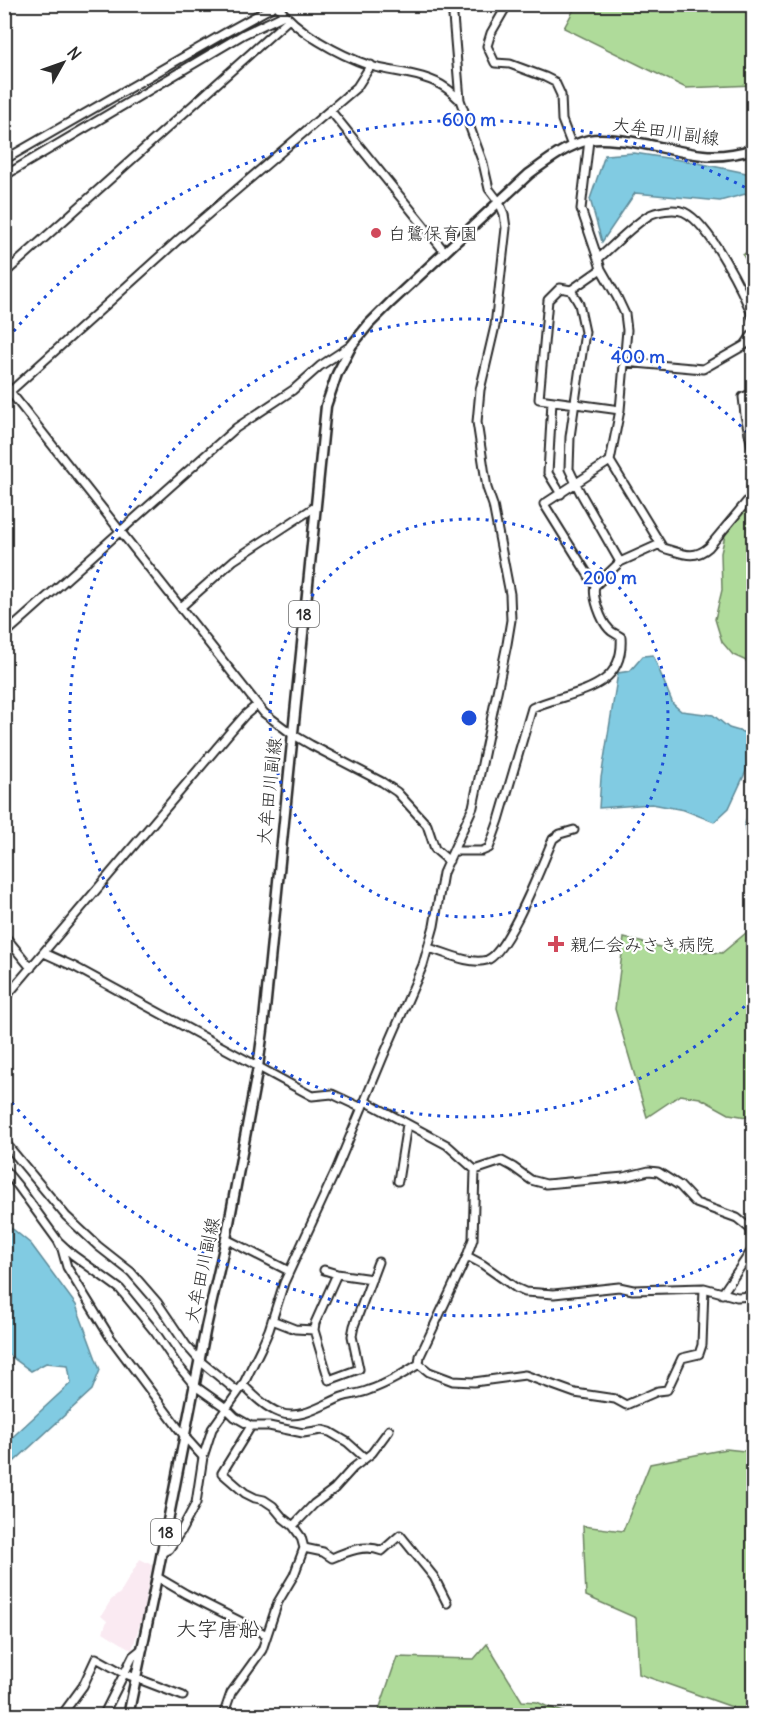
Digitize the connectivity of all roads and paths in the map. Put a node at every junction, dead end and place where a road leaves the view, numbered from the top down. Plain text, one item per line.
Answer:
1 (452, 4) edge
2 (510, 4) edge
3 (276, 5) edge
4 (286, 17) junction
5 (371, 65) junction
6 (460, 100) junction
7 (330, 110) junction
8 (589, 140) junction
9 (572, 146) junction
10 (753, 149) edge
11 (4, 160) edge
12 (4, 176) edge
13 (499, 202) junction
14 (445, 252) junction
15 (598, 259) junction
16 (600, 269) junction
17 (4, 274) edge
18 (571, 290) junction
19 (753, 320) edge
20 (753, 332) edge
21 (352, 345) junction
22 (624, 362) junction
23 (4, 384) edge
24 (753, 393) edge
25 (8, 394) edge
26 (552, 401) junction
27 (575, 404) junction
28 (620, 410) junction
29 (753, 456) edge
30 (610, 461) junction
31 (577, 484) junction
32 (753, 493) edge
33 (561, 494) junction
34 (315, 507) junction
35 (120, 531) junction
36 (660, 544) junction
37 (620, 562) junction
38 (595, 586) junction
39 (181, 607) junction
40 (4, 635) edge
41 (257, 705) junction
42 (292, 734) junction
43 (574, 830) dead end
44 (454, 851) junction
45 (449, 861) junction
46 (4, 935) edge
47 (429, 948) junction
48 (44, 952) junction
49 (30, 968) junction
50 (4, 999) edge
51 (258, 1067) junction
52 (363, 1104) junction
53 (407, 1124) junction
54 (4, 1142) edge
55 (4, 1169) edge
56 (475, 1170) junction
57 (398, 1181) dead end
58 (753, 1232) edge
59 (226, 1239) junction
60 (58, 1241) junction
61 (753, 1247) edge
62 (468, 1256) junction
63 (378, 1262) dead end
64 (324, 1270) dead end
65 (289, 1271) junction
66 (338, 1274) junction
67 (372, 1279) junction
68 (704, 1288) junction
69 (722, 1294) junction
70 (753, 1296) edge
71 (272, 1320) junction
72 (314, 1330) junction
73 (200, 1363) junction
74 (419, 1364) junction
75 (196, 1383) junction
76 (241, 1388) junction
77 (226, 1408) junction
78 (251, 1426) junction
79 (389, 1430) dead end
80 (185, 1437) junction
81 (203, 1457) junction
82 (365, 1458) junction
83 (293, 1526) junction
84 (304, 1548) junction
85 (161, 1553) junction
86 (157, 1577) junction
87 (447, 1603) dead end
88 (267, 1635) junction
89 (143, 1648) junction
90 (123, 1673) junction
91 (137, 1678) junction
92 (183, 1696) dead end
93 (106, 1714) edge
94 (61, 1716) edge
95 (128, 1716) edge
96 (224, 1716) edge

1 - 6 street
2 - 9 street
3 - 4 street
3 - 11 street
4 - 5 street
4 - 12 street
4 - 17 street
5 - 6 street
5 - 7 street
6 - 13 street
7 - 14 street
7 - 25 street
8 - 9 main road, 大牟田川副線 / 18
8 - 10 main road, 大牟田川副線 / 18
8 - 15 street
9 - 13 main road, 大牟田川副線 / 18
13 - 14 main road, 大牟田川副線 / 18
13 - 44 street
14 - 21 main road, 大牟田川副線 / 18
15 - 16 street
15 - 19 street
16 - 18 street
16 - 22 street
18 - 26 street
18 - 27 street
20 - 22 street
21 - 34 main road, 大牟田川副線 / 18
21 - 35 street
22 - 28 street
23 - 25 street
24 - 29 street
25 - 35 street
26 - 27 street
26 - 33 street
27 - 28 street
27 - 31 street
28 - 30 street
30 - 31 street
30 - 36 street
31 - 33 street
31 - 37 street
32 - 36 street
33 - 38 street
34 - 39 street
34 - 42 main road, 大牟田川副線 / 18
35 - 39 street
35 - 40 street
36 - 37 street
37 - 38 street
38 - 44 street
39 - 41 street
41 - 42 street
41 - 48 street
42 - 45 street
42 - 51 main road, 大牟田川副線 / 18
43 - 47 street
44 - 45 street
45 - 47 street
46 - 49 street
47 - 52 street
48 - 49 street
48 - 51 street
49 - 50 street
51 - 52 street
51 - 59 main road, 大牟田川副線 / 18
52 - 53 street
52 - 65 street
53 - 56 street
53 - 57 street
54 - 73 street
55 - 60 street
56 - 58 street
56 - 62 street
59 - 65 street
59 - 73 main road, 大牟田川副線 / 18
60 - 75 street
60 - 80 street
61 - 69 street
62 - 68 street
62 - 74 street
63 - 67 street
64 - 66 street
65 - 71 street
66 - 67 street
66 - 72 street
67 - 72 street
68 - 69 street
68 - 74 street
69 - 70 street
71 - 72 street
71 - 76 street
73 - 75 main road, 大牟田川副線 / 18
73 - 76 street
74 - 76 street
75 - 77 street
75 - 80 main road, 大牟田川副線 / 18
76 - 77 street
77 - 78 street
77 - 81 street
78 - 82 street
78 - 83 street
79 - 82 street
80 - 81 street
80 - 85 main road, 大牟田川副線 / 18
81 - 85 street
82 - 83 street
83 - 84 street
84 - 87 street
84 - 88 street
85 - 86 main road, 大牟田川副線 / 18
86 - 88 street
86 - 89 main road, 大牟田川副線 / 18
88 - 96 street
89 - 90 street
89 - 91 main road, 大牟田川副線 / 18
90 - 91 street
90 - 93 street
90 - 94 street
91 - 92 street
91 - 95 main road, 大牟田川副線 / 18

